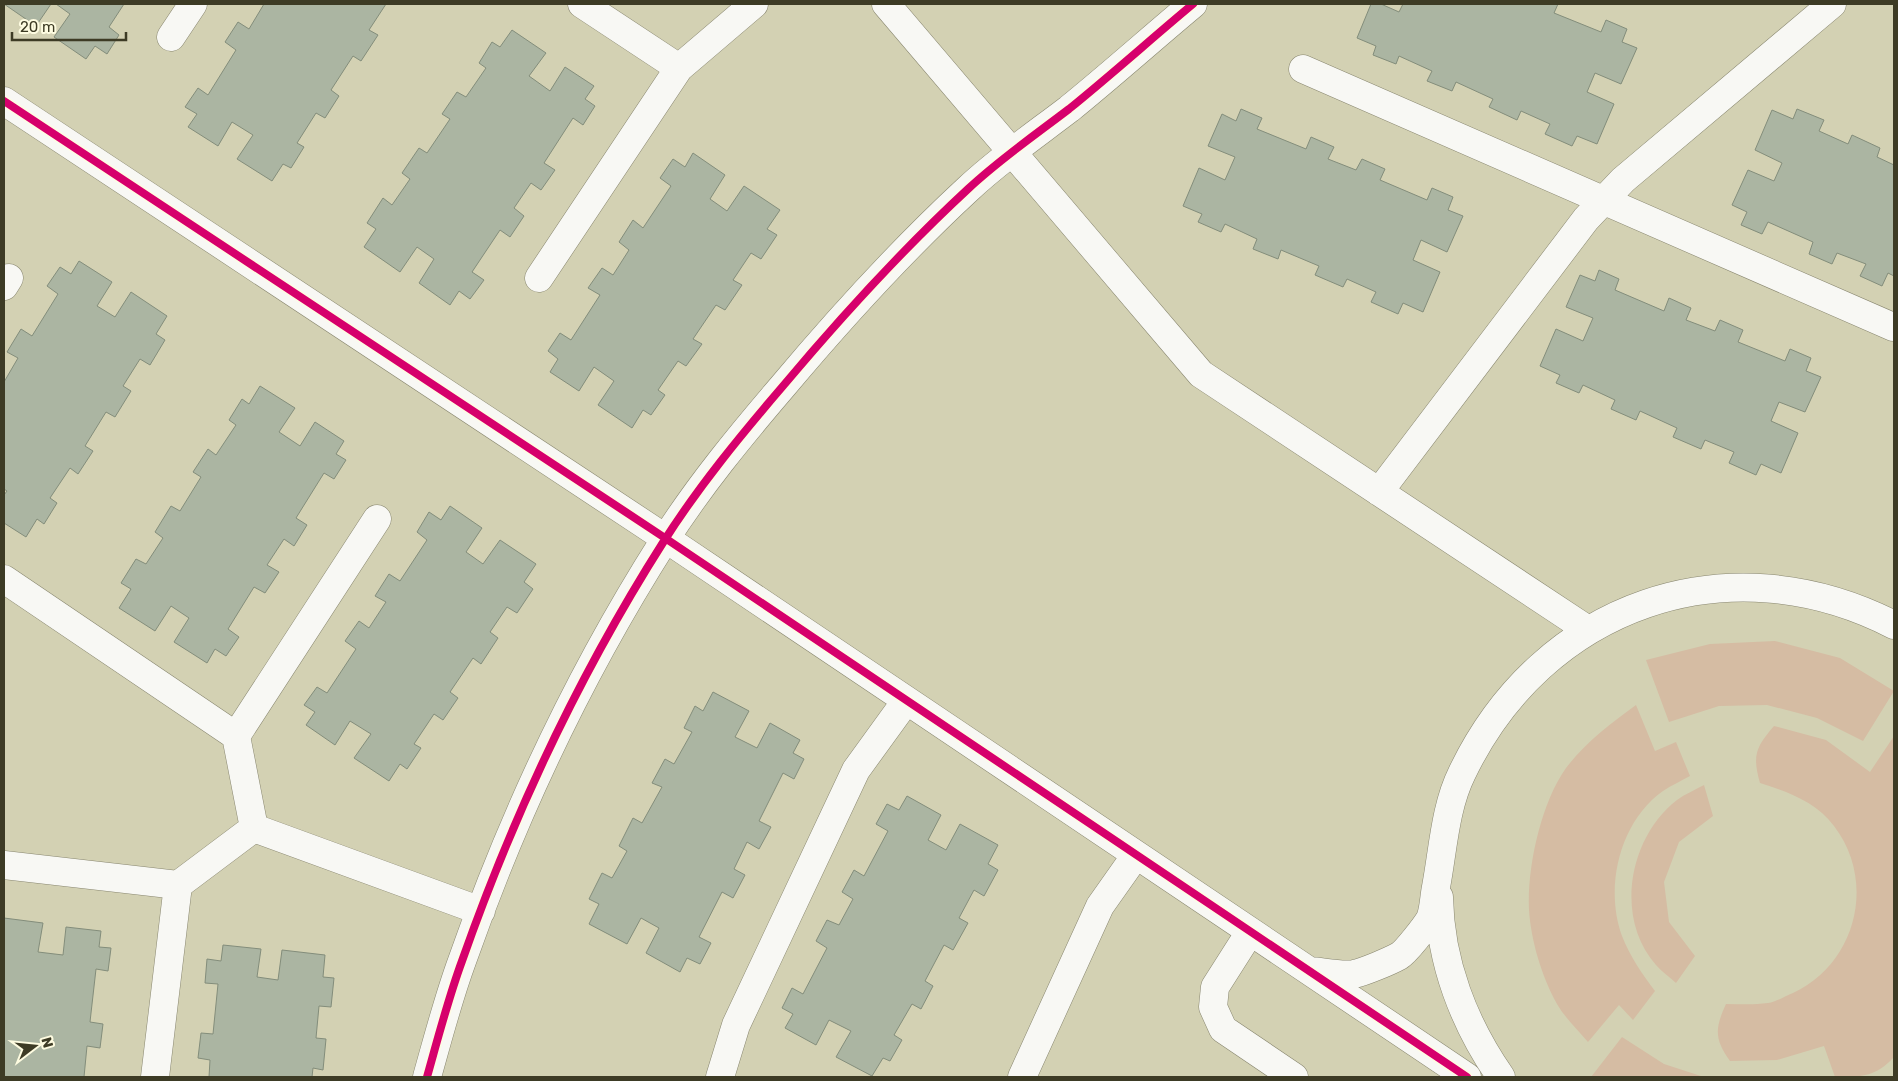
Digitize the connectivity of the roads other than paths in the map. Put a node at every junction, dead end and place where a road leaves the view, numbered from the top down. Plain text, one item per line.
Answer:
1 (193, 4) edge
2 (582, 4) edge
3 (754, 4) edge
4 (886, 4) edge
5 (1193, 4) edge
6 (1832, 4) edge
7 (171, 37) dead end
8 (679, 68) junction
9 (1303, 69) dead end
10 (4, 101) edge
11 (1011, 152) junction
12 (1605, 201) junction
13 (539, 278) dead end
14 (1894, 327) edge
15 (1379, 492) junction
16 (377, 519) dead end
17 (666, 538) junction
18 (4, 579) edge
19 (1894, 625) edge
20 (1588, 630) junction
21 (906, 701) junction
22 (236, 736) junction
23 (254, 828) junction
24 (1136, 855) junction
25 (4, 865) edge
26 (1439, 873) junction
27 (178, 885) junction
28 (481, 911) junction
29 (1250, 932) junction
30 (1308, 971) junction
31 (1433, 1068) edge
32 (155, 1077) edge
33 (427, 1077) edge
34 (720, 1077) edge
35 (1022, 1077) edge
36 (1294, 1077) edge
37 (1467, 1077) edge
38 (1502, 1077) edge

1 - 7 street
2 - 8 street
3 - 8 street
4 - 11 street
5 - 11 street
6 - 12 street
8 - 13 street
9 - 12 street
10 - 17 street
11 - 15 street
11 - 17 street
12 - 14 street
12 - 15 street
15 - 20 street
16 - 22 street
17 - 21 street
17 - 28 street
18 - 22 street
19 - 20 street
20 - 26 street
21 - 24 street
21 - 34 street
22 - 23 street
23 - 27 street
23 - 28 street
24 - 29 street
24 - 35 street
25 - 27 street
26 - 30 street
26 - 38 street
27 - 32 street
28 - 33 street
29 - 30 street
29 - 36 street
30 - 31 street
31 - 37 street

